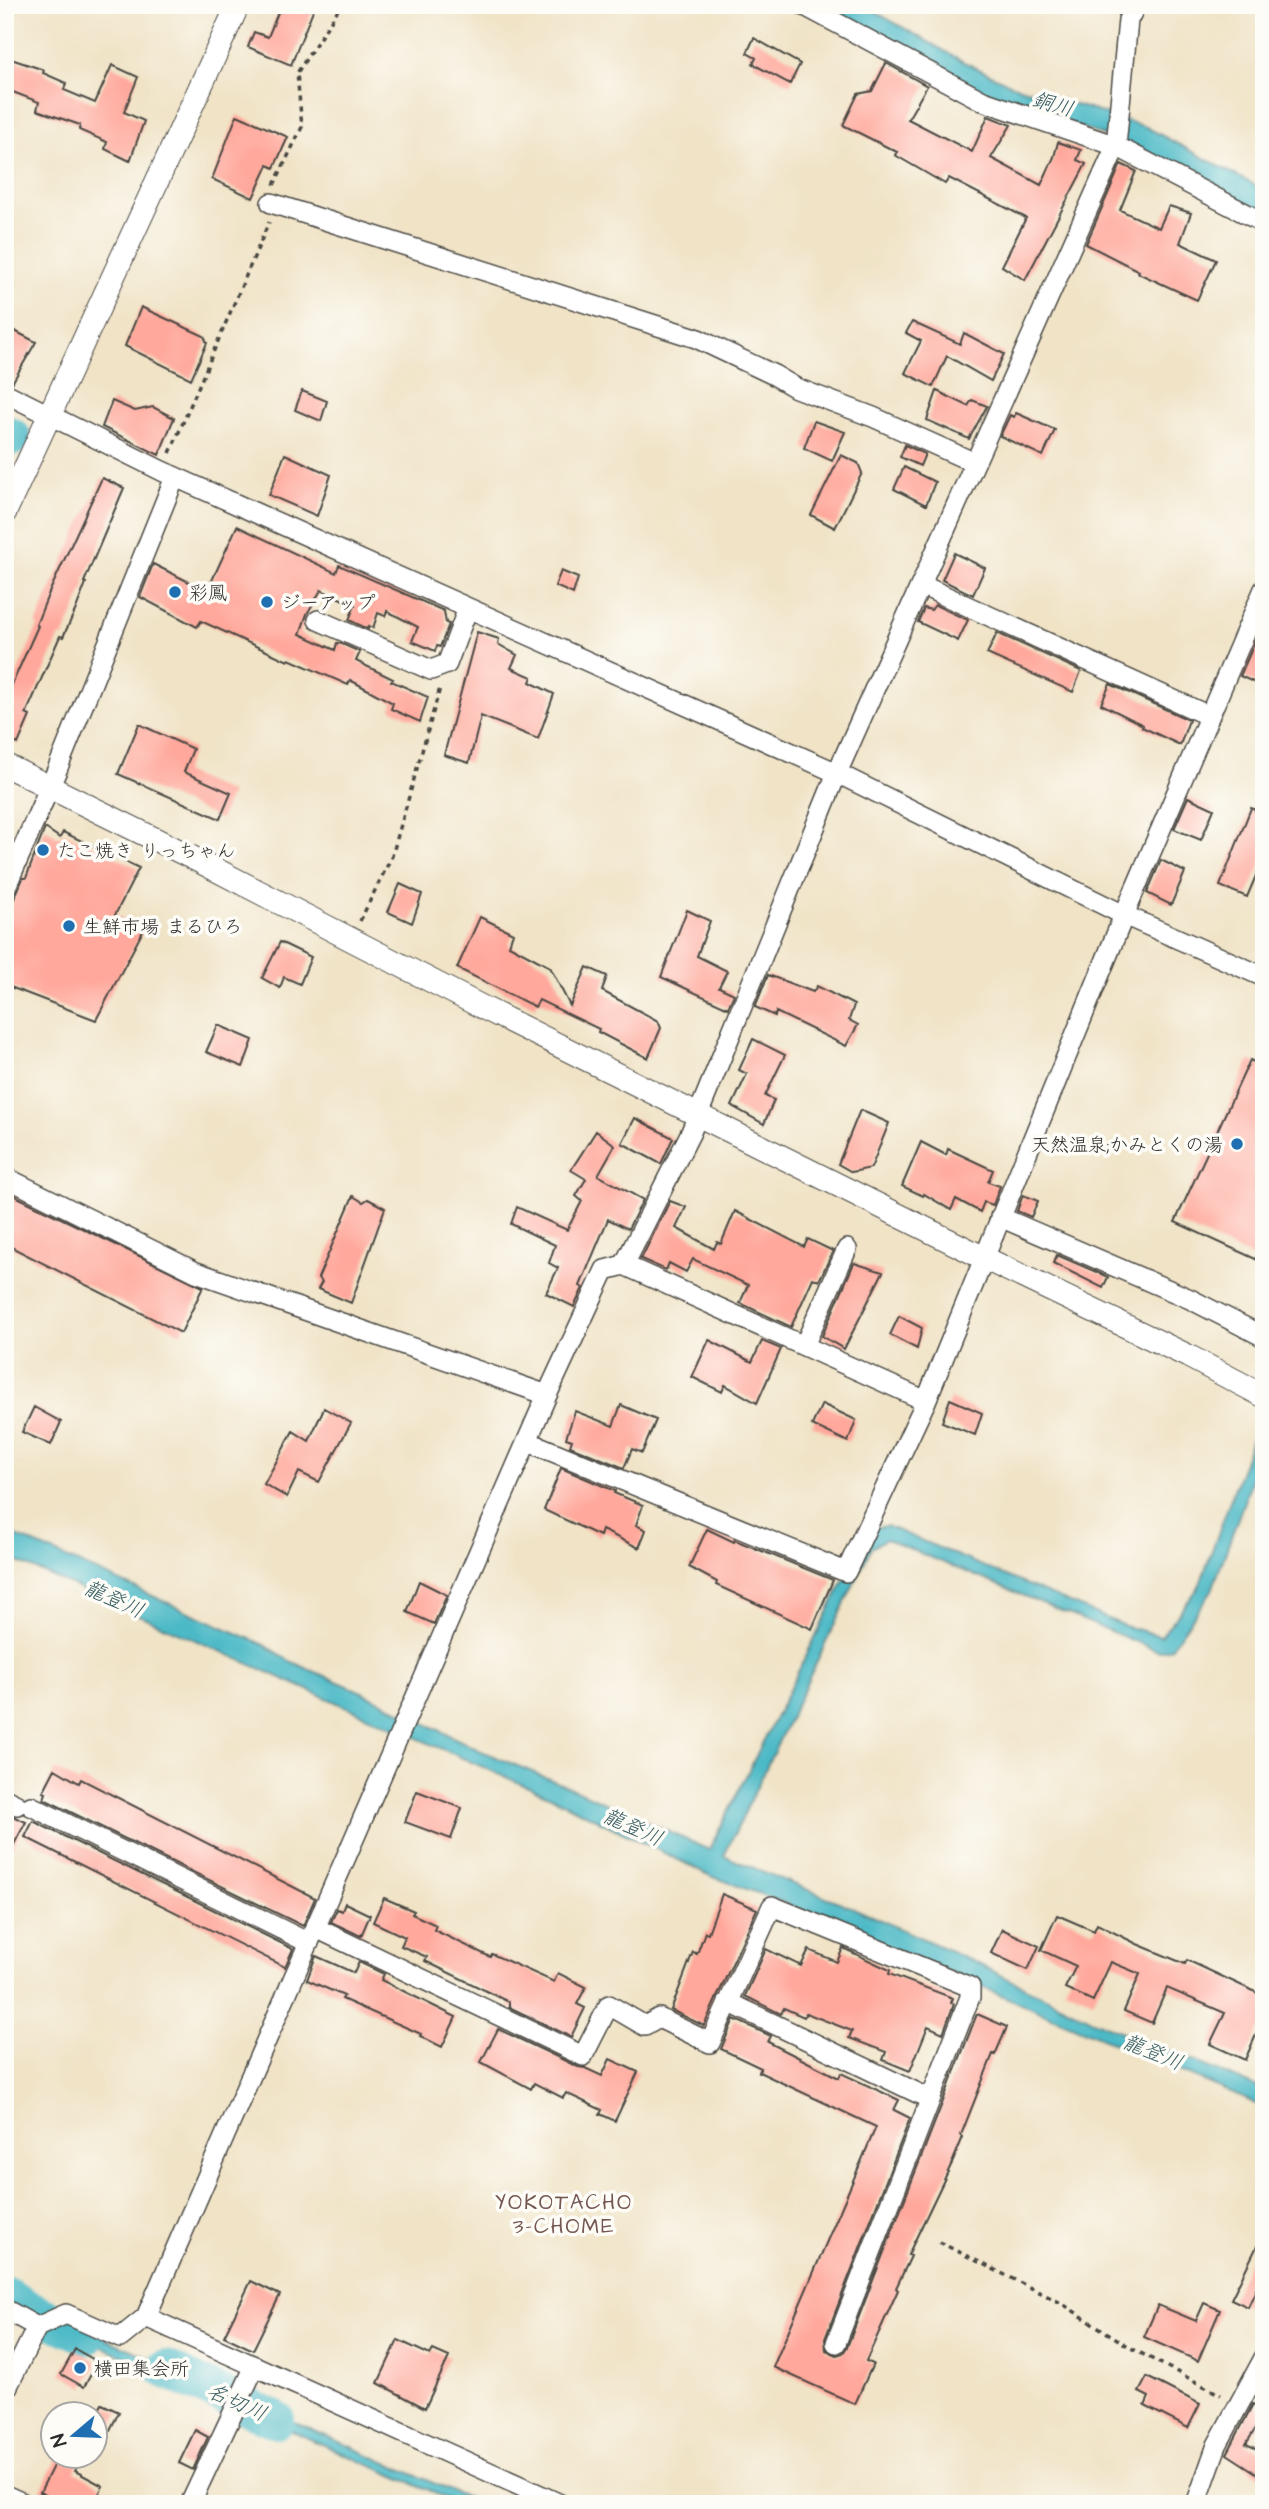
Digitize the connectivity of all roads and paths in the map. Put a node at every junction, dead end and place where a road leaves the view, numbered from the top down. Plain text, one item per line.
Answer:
1 (238, 5) edge
2 (341, 5) edge
3 (803, 5) edge
4 (1136, 5) edge
5 (1116, 146) junction
6 (271, 203) junction
7 (1264, 223) edge
8 (5, 393) edge
9 (50, 415) junction
10 (975, 463) junction
11 (168, 474) junction
12 (5, 512) edge
13 (921, 585) junction
14 (1264, 589) edge
15 (468, 608) junction
16 (318, 620) dead end
17 (447, 664) junction
18 (1209, 716) junction
19 (5, 765) edge
20 (837, 773) junction
21 (49, 787) junction
22 (5, 889) edge
23 (1124, 915) junction
24 (357, 926) dead end
25 (1264, 977) edge
26 (698, 1114) junction
27 (5, 1177) edge
28 (1000, 1217) junction
29 (847, 1249) dead end
30 (984, 1258) junction
31 (624, 1265) junction
32 (1264, 1337) edge
33 (804, 1346) junction
34 (547, 1395) junction
35 (1264, 1396) edge
36 (926, 1401) junction
37 (528, 1442) junction
38 (18, 1803) edge
39 (313, 1936) junction
40 (728, 2002) junction
41 (930, 2099) junction
42 (939, 2242) dead end
43 (5, 2309) edge
44 (146, 2316) junction
45 (37, 2327) junction
46 (836, 2343) dead end
47 (1264, 2358) edge
48 (255, 2365) junction
49 (5, 2392) edge
50 (1239, 2404) junction
51 (5, 2494) edge
52 (25, 2504) edge
53 (190, 2504) edge
54 (560, 2504) edge
55 (1196, 2504) edge

1 - 9 street
2 - 6 path
3 - 5 street
4 - 5 street
5 - 7 street
5 - 10 street
6 - 10 street
6 - 11 path
8 - 9 street
9 - 11 street
9 - 12 street
10 - 13 street
11 - 15 street
11 - 21 street
13 - 18 street
13 - 20 street
14 - 18 street
15 - 17 street
15 - 20 street
16 - 17 street
17 - 24 path
18 - 23 street
19 - 21 street
20 - 23 street
20 - 26 street
21 - 22 street
21 - 26 street
23 - 25 street
23 - 28 street
26 - 30 street
26 - 31 street
27 - 34 street
28 - 30 street
28 - 32 street
29 - 33 street
30 - 35 street
30 - 36 street
31 - 33 street
31 - 34 street
33 - 36 street
34 - 37 street
36 - 37 street
37 - 39 street
38 - 39 street
39 - 40 street
39 - 44 street
40 - 41 street
40 - 41 street
41 - 46 street
42 - 50 path
43 - 45 street
44 - 45 street
44 - 48 street
45 - 49 street
47 - 50 street
48 - 53 street
48 - 54 street
50 - 55 street
51 - 52 street

